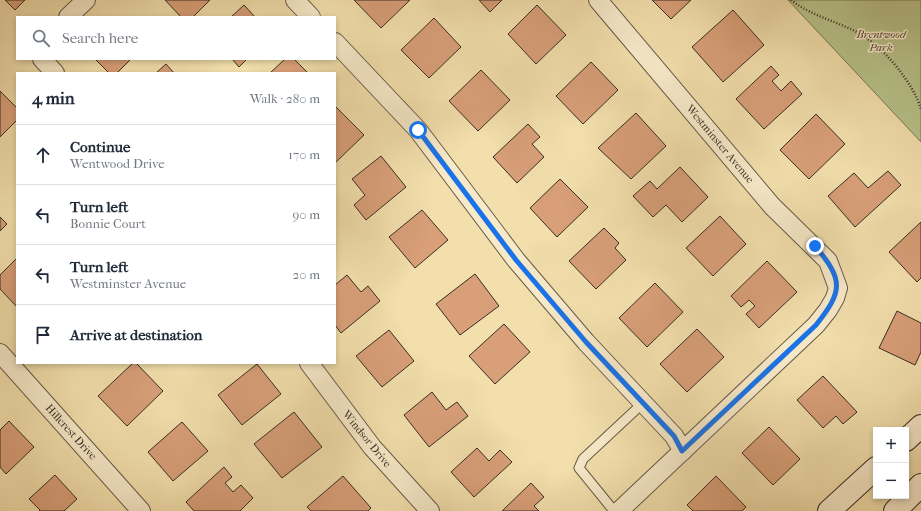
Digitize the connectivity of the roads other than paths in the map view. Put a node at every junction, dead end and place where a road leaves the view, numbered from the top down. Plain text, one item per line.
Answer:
1 (86, 0) edge
2 (295, 0) edge
3 (598, 0) edge
4 (69, 16) edge
5 (310, 16) edge
6 (336, 43) edge
7 (43, 60) edge
8 (54, 72) edge
9 (0, 353) edge
10 (310, 364) edge
11 (643, 403) junction
12 (921, 426) edge
13 (909, 437) edge
14 (682, 451) junction
15 (873, 471) edge
16 (921, 485) edge
17 (141, 511) edge
18 (430, 511) edge
19 (614, 511) edge
20 (619, 511) edge
21 (829, 511) edge
22 (895, 511) edge

1 - 4 street
2 - 5 street
3 - 14 street, Westminster Avenue
6 - 11 street
7 - 8 street
9 - 17 street, Hillcrest Drive
10 - 18 street, Windsor Drive
11 - 14 street
11 - 19 lane
12 - 13 main road
14 - 20 street
15 - 21 main road
16 - 22 main road

